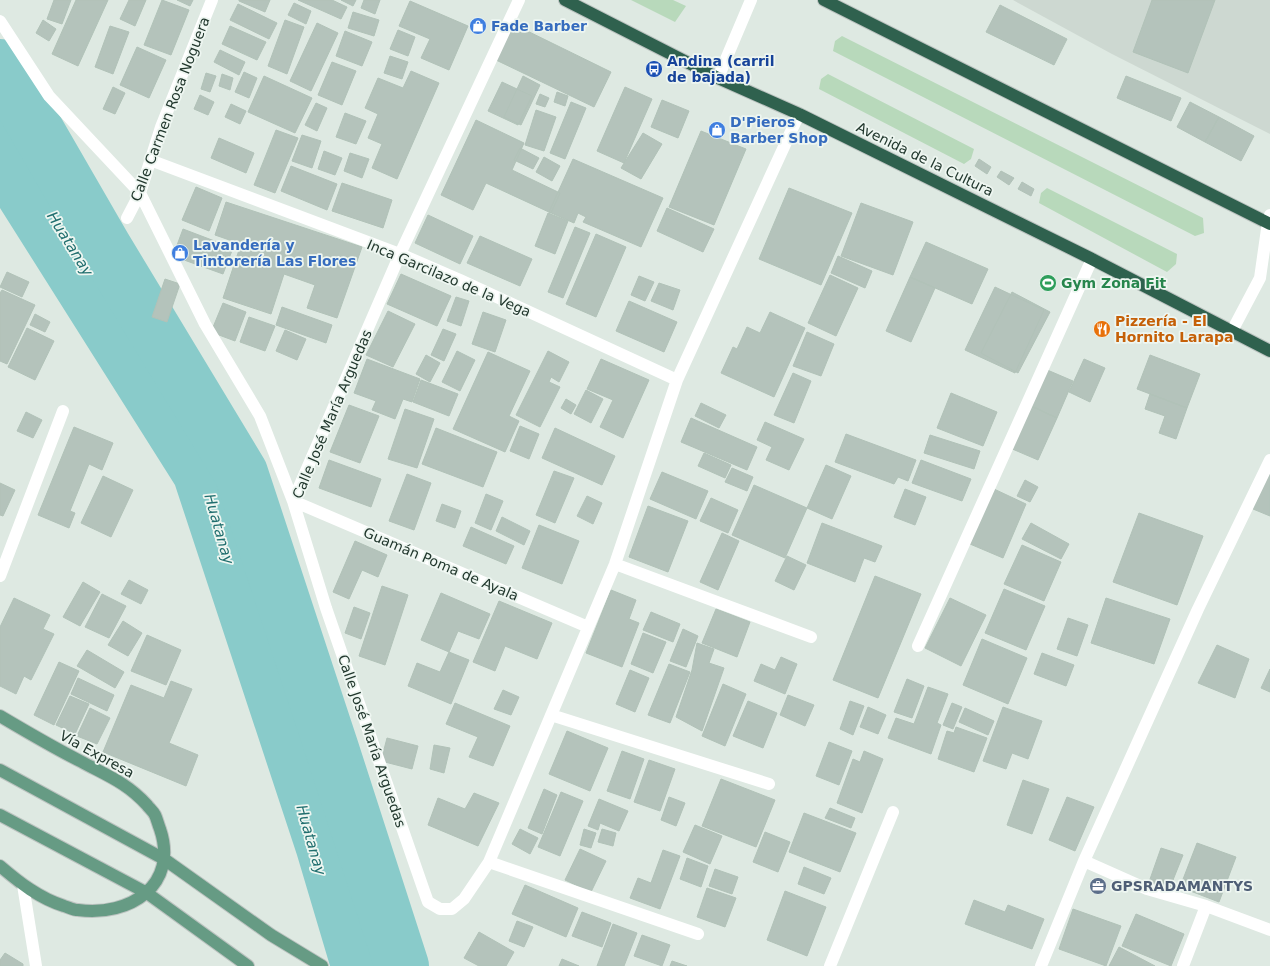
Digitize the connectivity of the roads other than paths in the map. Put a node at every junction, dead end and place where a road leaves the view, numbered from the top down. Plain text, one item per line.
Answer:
1 (212, 0) edge
2 (519, 0) edge
3 (565, 0) edge
4 (751, 0) edge
5 (824, 0) edge
6 (0, 21) edge
7 (718, 78) junction
8 (799, 114) junction
9 (150, 160) junction
10 (140, 193) junction
11 (128, 218) dead end
12 (1269, 220) edge
13 (400, 254) junction
14 (1092, 259) junction
15 (1232, 331) junction
16 (1270, 351) edge
17 (677, 380) junction
18 (63, 411) dead end
19 (1270, 460) edge
20 (293, 500) junction
21 (615, 564) junction
22 (0, 576) edge
23 (588, 626) junction
24 (811, 637) dead end
25 (918, 646) dead end
26 (551, 714) junction
27 (0, 716) edge
28 (0, 770) edge
29 (769, 784) dead end
30 (894, 812) dead end
31 (0, 815) edge
32 (164, 859) junction
33 (1084, 861) junction
34 (489, 862) junction
35 (0, 866) edge
36 (22, 885) junction
37 (147, 893) junction
38 (1206, 906) junction
39 (1270, 930) edge
40 (698, 934) dead end
41 (36, 966) edge
42 (248, 966) edge
43 (322, 966) edge
44 (830, 966) edge
45 (1041, 966) edge
46 (1183, 966) edge

1 - 9 street, Calle Carmen Rosa Noguera
2 - 13 street, Calle José María Arguedas
3 - 7 highway, Avenida de la Cultura
4 - 7 street
5 - 12 highway
6 - 10 street
7 - 8 highway, Avenida de la Cultura
8 - 14 highway, Avenida de la Cultura
8 - 17 street, Calle José María Arguedas
9 - 10 street, Calle Carmen Rosa Noguera
9 - 13 street, Inca Garcilazo de la Vega
10 - 11 street, Calle Carmen Rosa Noguera
10 - 20 street
12 - 15 street
13 - 17 street, Inca Garcilazo de la Vega
13 - 20 street, Calle José María Arguedas
14 - 15 highway, Avenida de la Cultura
14 - 25 street
15 - 16 highway, Avenida de la Cultura
17 - 21 street, Calle José María Arguedas
18 - 22 street
19 - 33 street
20 - 23 street, Guamán Poma de Ayala
20 - 34 street, Calle José María Arguedas
21 - 23 street, Calle José María Arguedas
21 - 24 street
23 - 26 street, Calle José María Arguedas
26 - 29 street
26 - 34 street, Calle José María Arguedas
27 - 32 main road, Vía Expresa
28 - 32 main road
30 - 44 street
31 - 37 main road
32 - 37 main road, Vía Expresa
32 - 43 main road
33 - 38 street
33 - 45 street
34 - 40 street
35 - 36 main road, Vía Expresa
36 - 37 main road, Vía Expresa
36 - 41 street
37 - 42 main road
38 - 39 street
38 - 46 street

